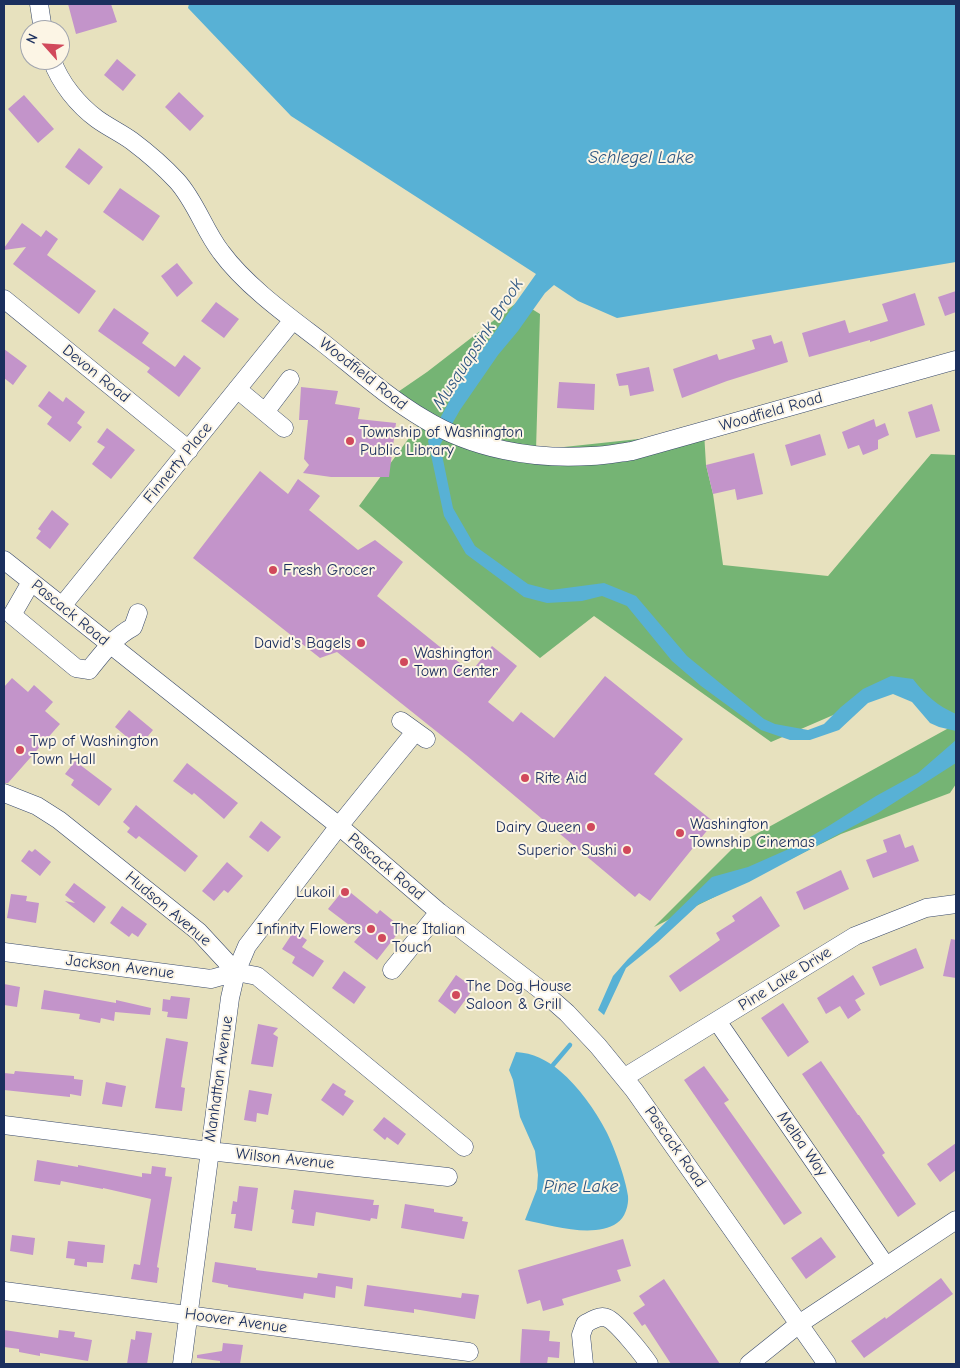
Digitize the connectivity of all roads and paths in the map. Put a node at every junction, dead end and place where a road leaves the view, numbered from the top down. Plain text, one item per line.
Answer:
1 (39, 4) edge
2 (41, 20) edge
3 (57, 70) edge
4 (4, 299) edge
5 (293, 320) junction
6 (956, 360) edge
7 (290, 379) dead end
8 (237, 389) junction
9 (265, 412) junction
10 (284, 428) dead end
11 (189, 450) junction
12 (4, 560) edge
13 (31, 582) junction
14 (62, 606) junction
15 (138, 613) dead end
16 (8, 616) edge
17 (109, 644) junction
18 (401, 721) dead end
19 (4, 793) edge
20 (339, 826) junction
21 (956, 904) edge
22 (439, 912) junction
23 (4, 952) edge
24 (392, 970) dead end
25 (236, 972) junction
26 (717, 1021) junction
27 (625, 1077) junction
28 (4, 1124) edge
29 (464, 1147) dead end
30 (209, 1151) junction
31 (448, 1177) dead end
32 (956, 1220) edge
33 (886, 1266) junction
34 (4, 1291) edge
35 (188, 1314) junction
36 (799, 1324) junction
37 (469, 1352) dead end
38 (182, 1364) edge
39 (584, 1364) edge
40 (649, 1364) edge
41 (749, 1364) edge
42 (827, 1364) edge

1 - 2 street
3 - 5 street, Woodfield Road
4 - 11 street, Devon Road
5 - 6 street, Woodfield Road
5 - 8 street, Finnerty Place
7 - 9 street
8 - 9 street
8 - 11 street, Finnerty Place
9 - 10 street
11 - 14 street, Finnerty Place
12 - 13 street, Pascack Road
13 - 14 street, Pascack Road
13 - 16 street
14 - 17 street, Pascack Road
15 - 17 street
16 - 17 street
17 - 20 street, Pascack Road
18 - 20 street, Manhattan Avenue
19 - 25 street, Hudson Avenue
20 - 22 street, Pascack Road
20 - 25 street, Manhattan Avenue
21 - 26 street, Pine Lake Drive
22 - 24 street
22 - 27 street, Pascack Road
23 - 25 street, Jackson Avenue
25 - 29 street
25 - 30 street, Manhattan Avenue
26 - 27 street, Pine Lake Drive
26 - 33 street, Melba Way
27 - 36 street, Pascack Road
28 - 30 street, Wilson Avenue
30 - 31 street, Wilson Avenue
30 - 35 street, Manhattan Avenue
32 - 33 street
33 - 36 street
34 - 35 street, Hoover Avenue
35 - 37 street, Hoover Avenue
35 - 38 street, Manhattan Avenue
36 - 41 street
36 - 42 street, Pascack Road
39 - 40 street

